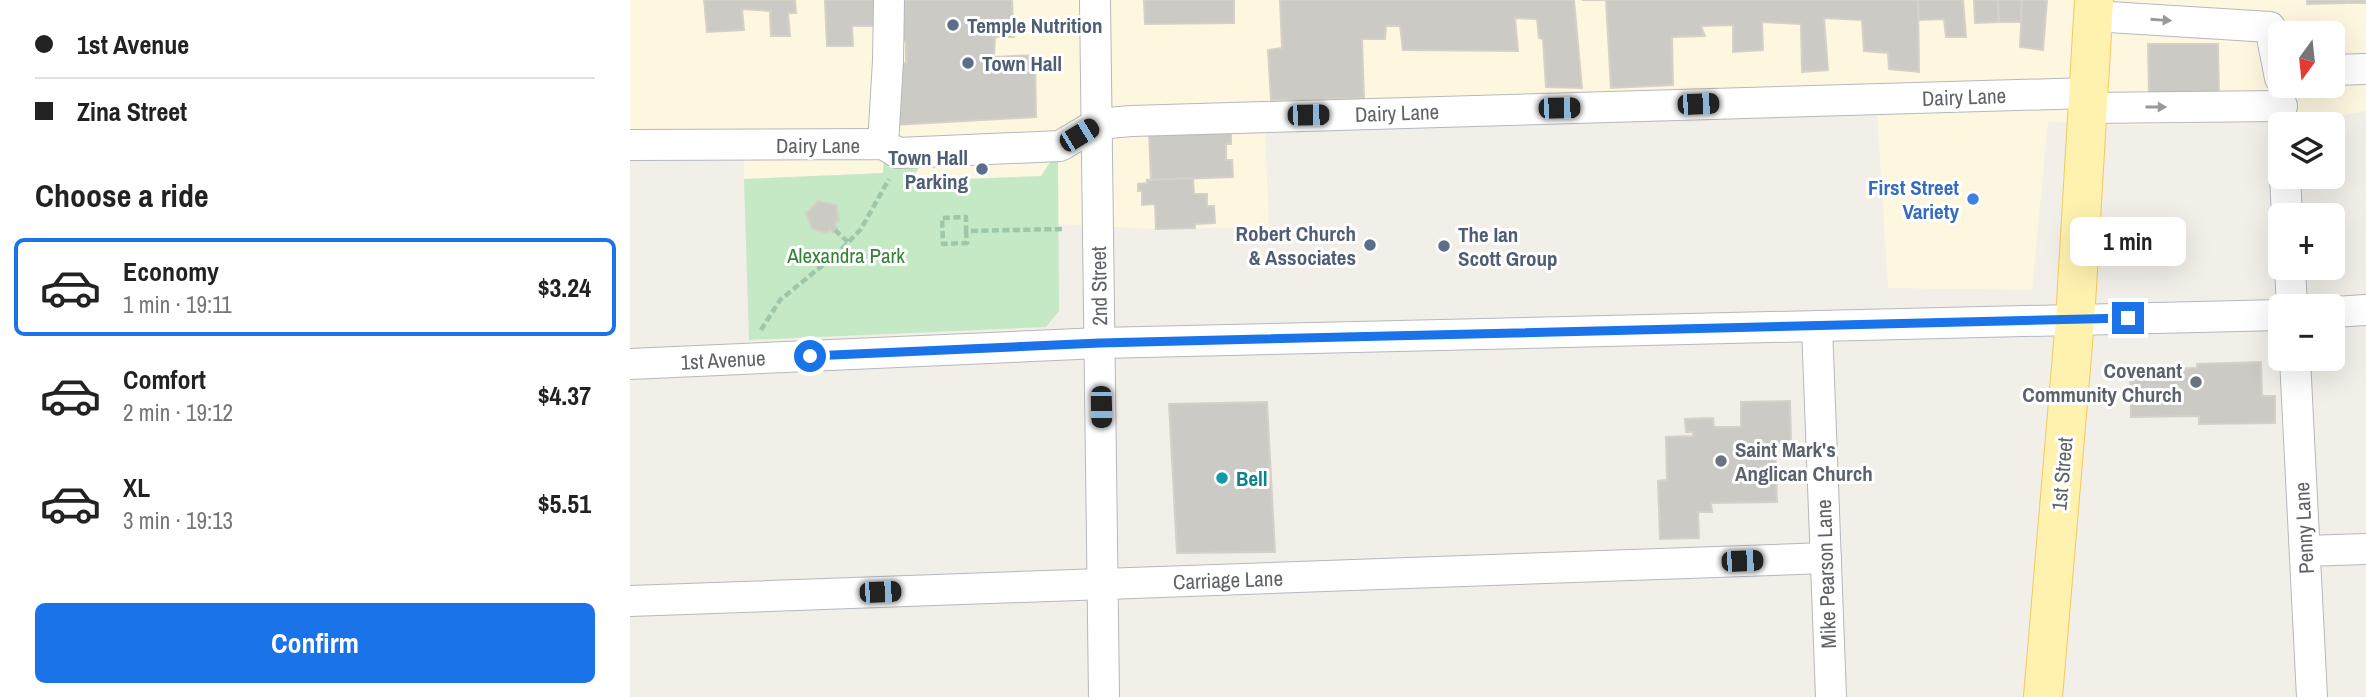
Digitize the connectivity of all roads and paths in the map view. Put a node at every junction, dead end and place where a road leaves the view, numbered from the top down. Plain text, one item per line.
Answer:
1 (889, 0) edge
2 (1095, 0) edge
3 (2093, 8) edge
4 (2268, 27) edge
5 (2366, 69) edge
6 (2345, 70) edge
7 (2281, 99) edge
8 (2088, 101) junction
9 (1097, 124) junction
10 (630, 145) edge
11 (891, 149) junction
12 (1062, 229) dead end
13 (835, 230) dead end
14 (966, 232) junction
15 (848, 242) junction
16 (2366, 310) edge
17 (2345, 311) edge
18 (2268, 314) edge
19 (2075, 320) junction
20 (1817, 326) junction
21 (1100, 343) junction
22 (758, 358) junction
23 (630, 364) edge
24 (2296, 371) edge
25 (2366, 549) edge
26 (2305, 551) junction
27 (1826, 558) junction
28 (1103, 584) junction
29 (630, 601) edge
30 (1104, 697) edge
31 (1831, 697) edge
32 (2043, 697) edge
33 (2312, 697) edge

1 - 11 street
2 - 9 street, 2nd Street
3 -> 4 street
3 - 8 main road, 1st Street
5 - 6 street
8 -> 7 street, Dairy Lane
8 - 9 street, Dairy Lane
8 - 19 main road, 1st Street
9 - 11 street, Dairy Lane
9 - 21 street, 2nd Street
10 - 11 street, Dairy Lane
11 - 15 path
12 - 14 path
13 - 15 path
14 - 14 path
15 - 22 path
16 - 17 street
18 - 19 street, 1st Avenue
19 - 20 street, 1st Avenue
19 - 32 main road, 1st Street
20 - 21 street, 1st Avenue
20 - 27 street, Mike Pearson Lane
21 - 22 street, 1st Avenue
21 - 28 street, 2nd Street
22 - 23 street, 1st Avenue
24 - 26 street, Penny Lane
25 - 26 street
26 - 33 street, Penny Lane
27 - 28 street, Carriage Lane
27 - 31 street, Mike Pearson Lane
28 - 29 street, Carriage Lane
28 - 30 street, 2nd Street

